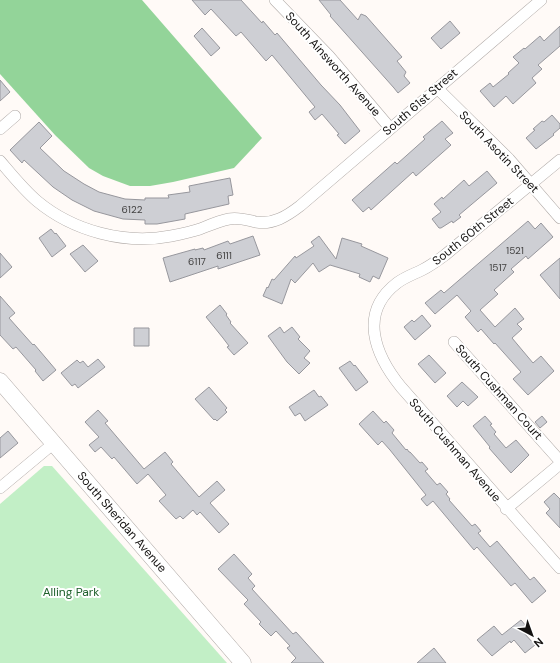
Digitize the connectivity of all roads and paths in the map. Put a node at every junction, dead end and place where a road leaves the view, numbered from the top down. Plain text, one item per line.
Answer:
1 (275, 0) edge
2 (540, 0) edge
3 (437, 88) junction
4 (15, 116) dead end
5 (390, 128) junction
6 (0, 129) edge
7 (560, 160) edge
8 (0, 161) edge
9 (531, 184) junction
10 (560, 218) edge
11 (374, 318) joint
12 (454, 342) dead end
13 (0, 381) edge
14 (54, 443) junction
15 (560, 462) edge
16 (0, 488) edge
17 (506, 508) junction
18 (560, 568) edge
19 (243, 663) edge

1 - 5 street, South Ainsworth Avenue
2 - 3 street, South 61st Street
3 - 5 street, South 61st Street
3 - 9 street, South Asotin Street
4 - 6 street
5 - 8 street, South 61st Street
7 - 9 street, South 60th Street
9 - 10 street, South Asotin Street
9 - 11 street, South 60th Street
11 - 17 street, South Cushman Avenue
12 - 15 street, South Cushman Court
13 - 14 street, South Sheridan Avenue
14 - 16 street
14 - 19 street, South Sheridan Avenue
15 - 17 street
17 - 18 street, South Cushman Avenue

